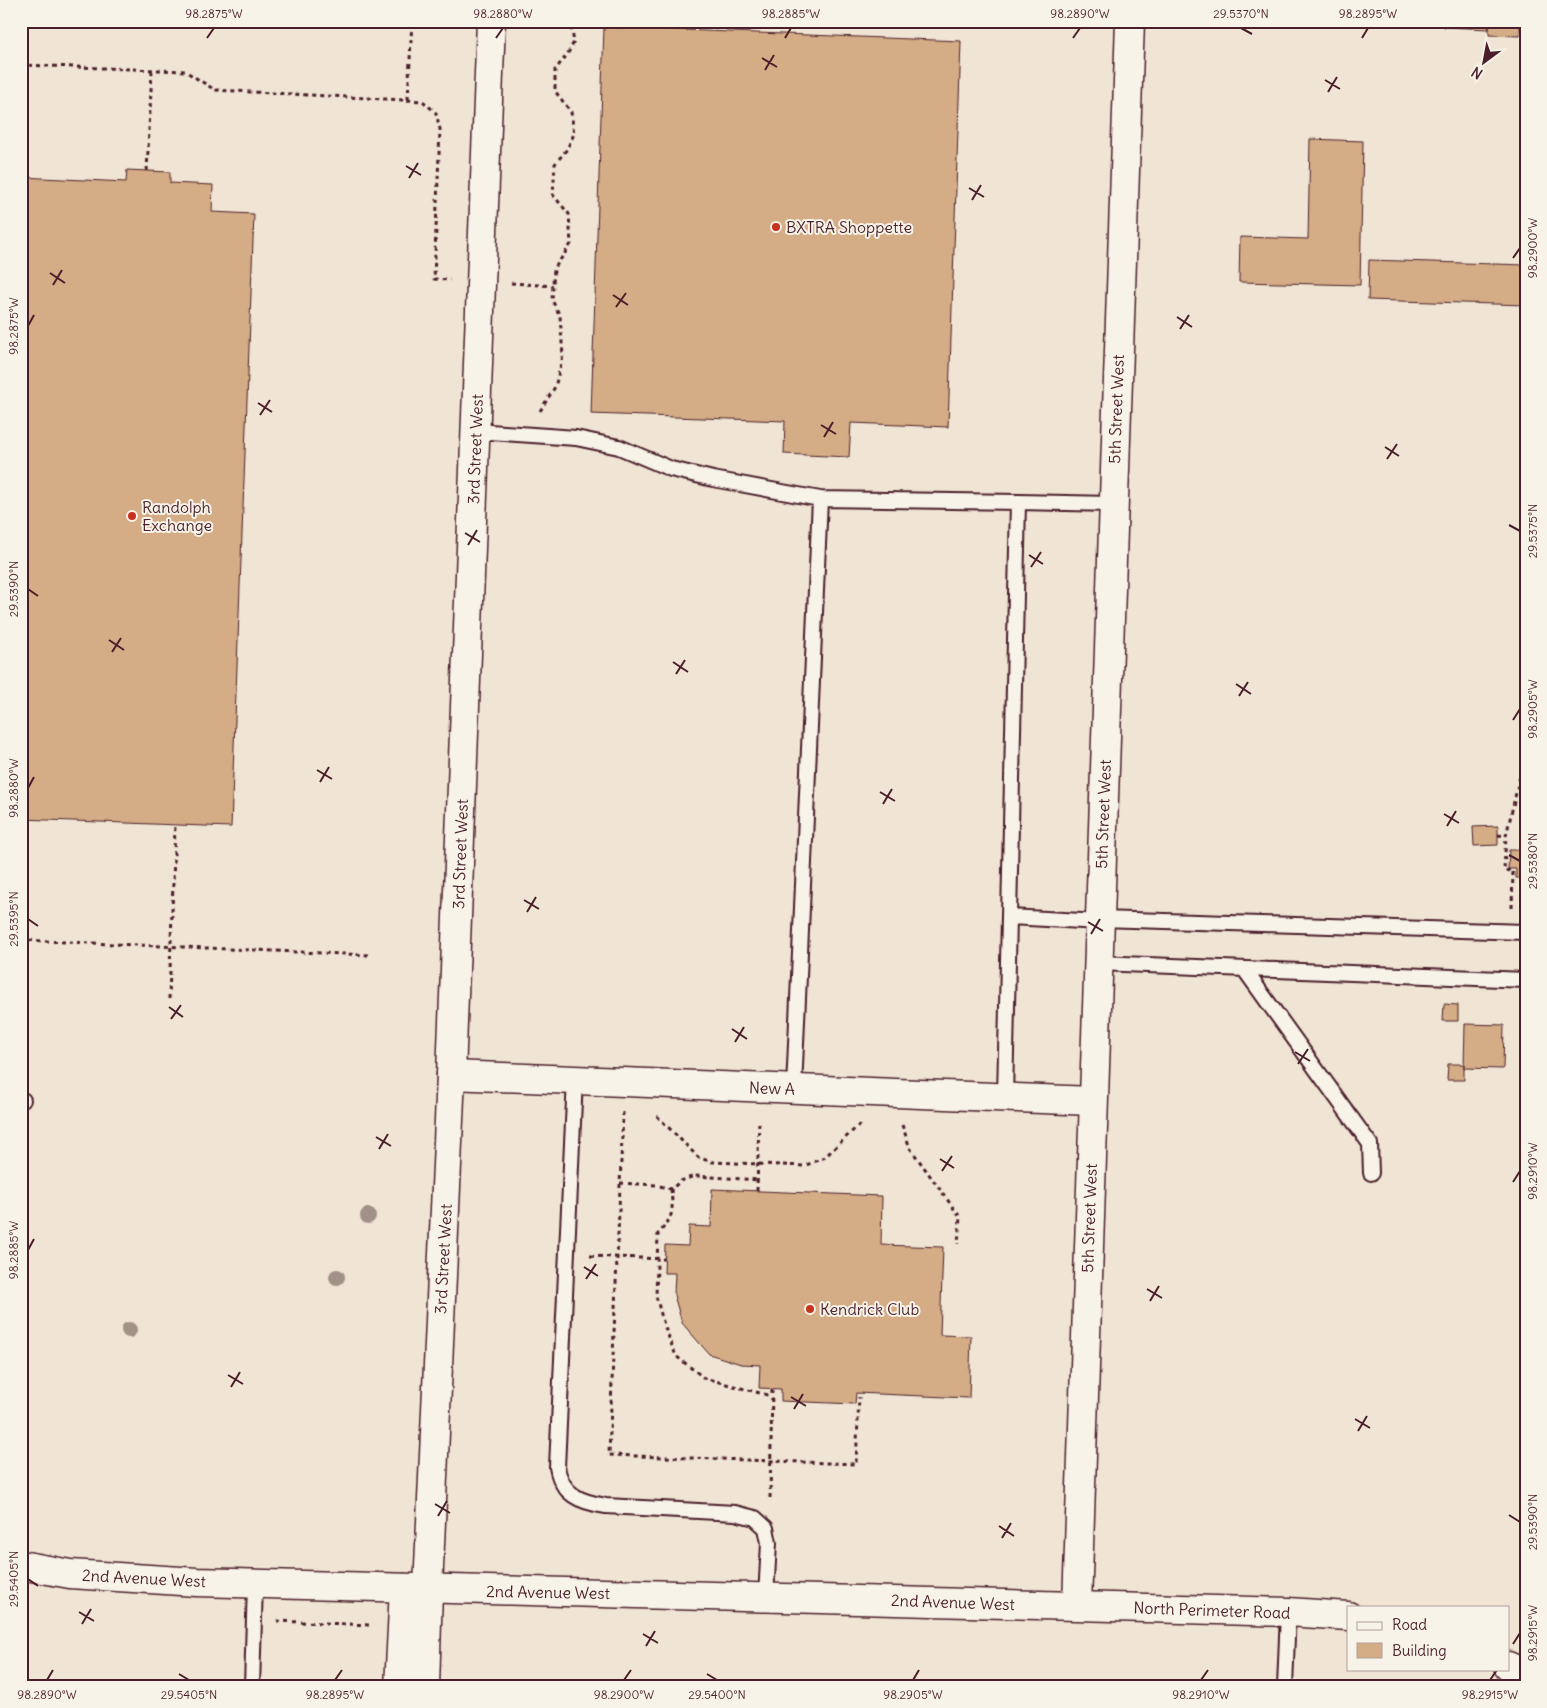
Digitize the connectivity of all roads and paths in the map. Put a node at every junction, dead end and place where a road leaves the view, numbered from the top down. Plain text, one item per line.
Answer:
1 (412, 21) edge
2 (491, 21) edge
3 (570, 21) edge
4 (1130, 21) edge
5 (21, 65) edge
6 (152, 70) junction
7 (408, 100) junction
8 (147, 171) dead end
9 (481, 282) junction
10 (552, 286) junction
11 (475, 431) junction
12 (540, 436) junction
13 (820, 499) junction
14 (1018, 502) junction
15 (1113, 504) junction
16 (1526, 750) edge
17 (175, 825) dead end
18 (1498, 835) dead end
19 (1506, 836) junction
20 (1009, 917) junction
21 (1100, 921) junction
22 (1519, 932) edge
23 (21, 940) edge
24 (171, 947) junction
25 (368, 955) dead end
26 (1098, 963) junction
27 (1244, 969) junction
28 (1526, 980) edge
29 (169, 999) dead end
30 (451, 1075) junction
31 (575, 1080) junction
32 (760, 1087) junction
33 (794, 1088) junction
34 (1005, 1097) junction
35 (1093, 1101) junction
36 (631, 1110) dead end
37 (654, 1115) dead end
38 (864, 1122) dead end
39 (900, 1123) dead end
40 (758, 1164) junction
41 (1371, 1173) dead end
42 (758, 1180) junction
43 (620, 1183) junction
44 (671, 1189) junction
45 (757, 1191) dead end
46 (958, 1244) dead end
47 (567, 1256) junction
48 (617, 1257) junction
49 (656, 1258) junction
50 (664, 1259) dead end
51 (772, 1388) dead end
52 (771, 1396) junction
53 (859, 1397) dead end
54 (770, 1461) junction
55 (769, 1543) junction
56 (21, 1565) edge
57 (255, 1583) junction
58 (416, 1588) junction
59 (766, 1597) junction
60 (1076, 1606) junction
61 (1288, 1612) junction
62 (1347, 1616) edge
63 (254, 1619) junction
64 (402, 1627) junction
65 (1510, 1667) edge
66 (1526, 1674) edge
67 (252, 1687) edge
68 (399, 1687) edge
69 (425, 1687) edge
70 (1285, 1687) edge

1 - 7 path
2 - 9 street, 3rd Street West
3 - 10 path
4 - 15 street, 5th Street West
5 - 6 path
6 - 7 path
6 - 8 path
7 - 9 path
9 - 10 path
9 - 11 street, 3rd Street West
10 - 12 path
11 - 12 lane
11 - 30 street, 3rd Street West
12 - 13 lane
13 - 14 lane
13 - 33 lane
14 - 15 lane
14 - 20 lane
15 - 21 street, 5th Street West
16 - 19 path
17 - 24 path
18 - 19 path
19 - 22 path
20 - 21 lane
20 - 34 lane
21 - 22 lane
21 - 26 street, 5th Street West
23 - 24 path
24 - 25 path
24 - 29 path
26 - 27 lane
26 - 35 street, 5th Street West
27 - 28 lane
27 - 41 lane
30 - 31 street, New A
30 - 58 street, 3rd Street West
31 - 32 street, New A
31 - 47 lane
32 - 33 street, New A
32 - 40 path
33 - 34 street, New A
34 - 35 street, New A
35 - 60 street, 5th Street West
36 - 43 path
37 - 40 path
38 - 40 path
39 - 46 path
40 - 42 path
42 - 44 path
42 - 45 path
43 - 44 path
43 - 48 path
44 - 49 path
47 - 48 path
47 - 55 lane
48 - 49 path
48 - 54 path
49 - 50 path
49 - 52 path
51 - 52 path
52 - 54 path
53 - 54 path
54 - 55 path
55 - 59 lane
56 - 57 street, 2nd Avenue West
57 - 58 street, 2nd Avenue West
57 - 63 lane
58 - 59 street, 2nd Avenue West
58 - 64 street
58 - 69 street, 3rd Street West
59 - 60 street, 2nd Avenue West
60 - 61 street, North Perimeter Road
61 - 62 street, North Perimeter Road
61 - 70 lane
63 - 64 path
63 - 67 lane
64 - 68 street
65 - 66 street

